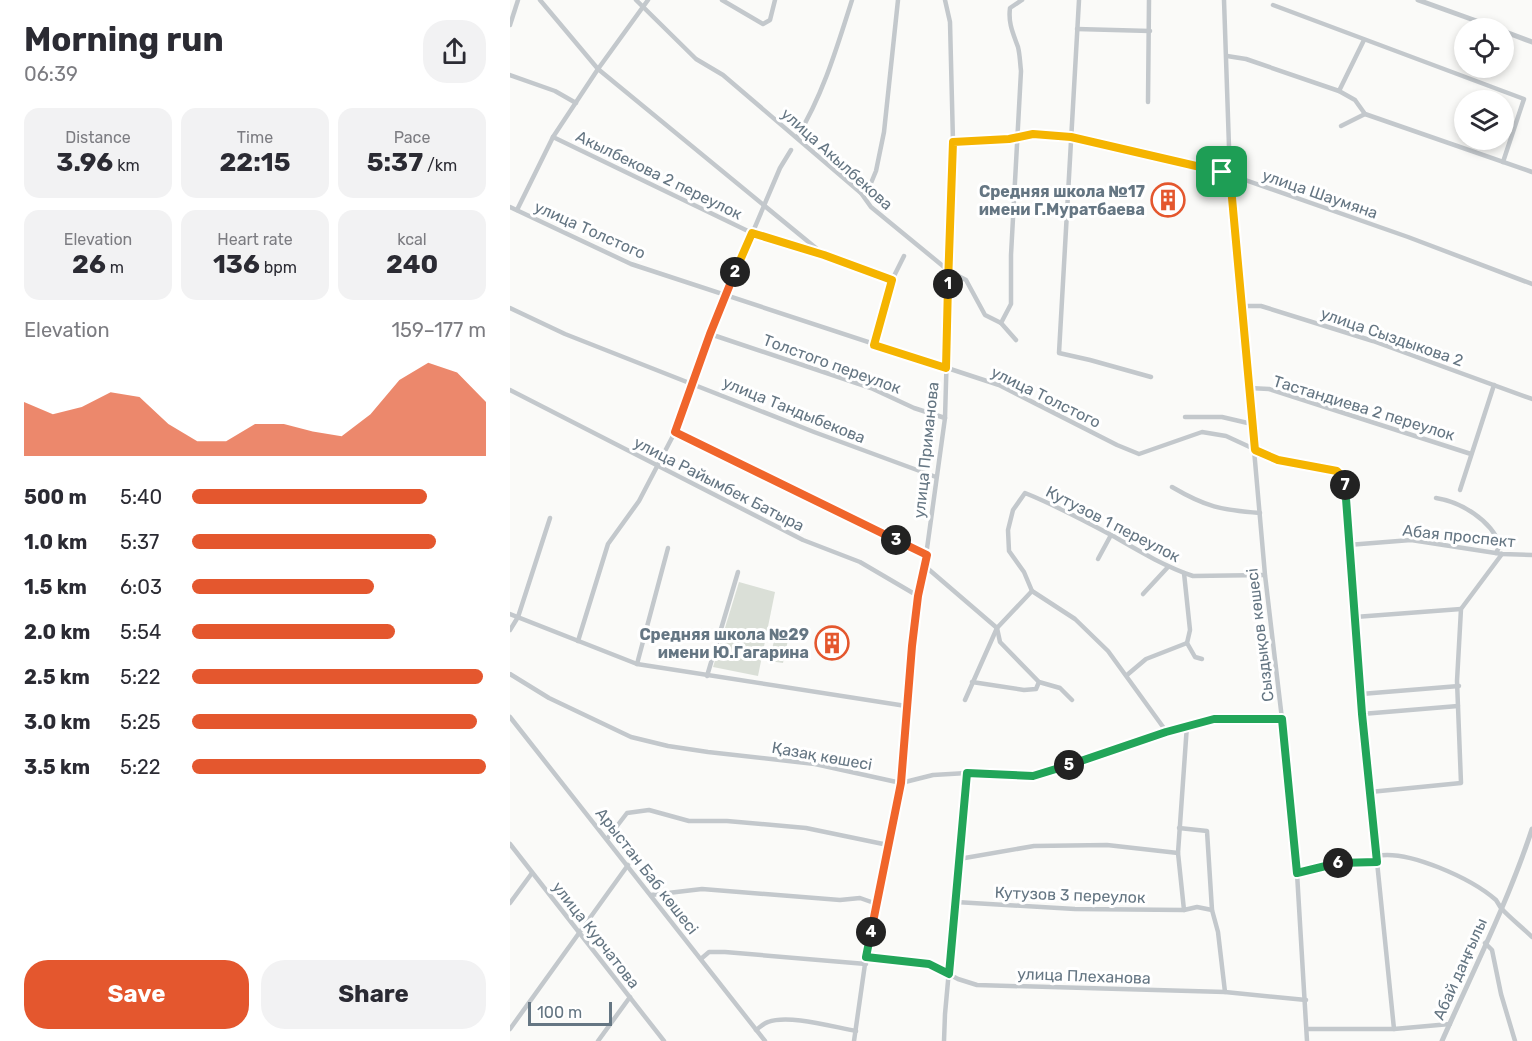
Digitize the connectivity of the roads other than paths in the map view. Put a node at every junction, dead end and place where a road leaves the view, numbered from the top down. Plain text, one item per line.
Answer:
1 (518, 0) edge
2 (540, 0) edge
3 (636, 0) edge
4 (648, 0) edge
5 (722, 0) edge
6 (775, 0) edge
7 (852, 0) edge
8 (898, 0) edge
9 (945, 0) edge
10 (1022, 0) edge
11 (1079, 0) edge
12 (1149, 0) edge
13 (1224, 0) edge
14 (1419, 0) edge
15 (1273, 5) dead end
16 (642, 8) junction
17 (1468, 18) edge
18 (510, 26) edge
19 (1077, 29) junction
20 (1149, 30) junction
21 (1514, 35) edge
22 (1364, 40) junction
23 (1532, 42) edge
24 (1227, 56) junction
25 (598, 69) junction
26 (510, 75) edge
27 (1339, 91) junction
28 (1148, 102) dead end
29 (576, 103) junction
30 (1365, 114) junction
31 (1341, 126) dead end
32 (1017, 136) junction
33 (553, 137) junction
34 (797, 137) junction
35 (1071, 137) junction
36 (953, 142) junction
37 (791, 150) dead end
38 (1503, 162) junction
39 (1532, 172) edge
40 (1230, 176) junction
41 (861, 193) junction
42 (766, 206) junction
43 (510, 207) edge
44 (516, 210) junction
45 (752, 233) junction
46 (802, 237) junction
47 (799, 248) junction
48 (824, 255) junction
49 (904, 256) dead end
50 (949, 271) junction
51 (892, 280) junction
52 (1532, 284) edge
53 (726, 295) junction
54 (1242, 306) junction
55 (510, 308) edge
56 (1001, 324) junction
57 (710, 334) junction
58 (1016, 340) dead end
59 (874, 345) junction
60 (946, 368) junction
61 (1151, 377) dead end
62 (694, 383) junction
63 (1494, 385) junction
64 (1249, 388) junction
65 (510, 390) edge
66 (1532, 399) edge
67 (1185, 417) dead end
68 (945, 418) junction
69 (1252, 424) junction
70 (675, 432) junction
71 (1255, 450) junction
72 (1471, 454) junction
73 (658, 465) junction
74 (936, 477) junction
75 (1173, 487) dead end
76 (1460, 490) dead end
77 (1436, 498) dead end
78 (1260, 513) junction
79 (550, 518) dead end
80 (1111, 535) junction
81 (1348, 545) junction
82 (668, 548) dead end
83 (1499, 554) junction
84 (927, 555) junction
85 (1532, 555) edge
86 (1098, 560) dead end
87 (926, 567) junction
88 (1168, 567) junction
89 (738, 572) dead end
90 (1184, 573) junction
91 (1264, 575) junction
92 (1032, 591) junction
93 (1143, 594) dead end
94 (918, 596) junction
95 (1461, 609) junction
96 (510, 614) edge
97 (518, 617) junction
98 (1355, 617) junction
99 (997, 628) junction
100 (510, 630) edge
101 (578, 641) junction
102 (1186, 643) junction
103 (1202, 658) dead end
104 (637, 664) junction
105 (510, 674) edge
106 (1127, 675) junction
107 (707, 676) junction
108 (972, 682) junction
109 (1039, 682) junction
110 (1459, 686) junction
111 (1361, 694) junction
112 (965, 700) dead end
113 (1072, 700) dead end
114 (906, 706) junction
115 (1458, 706) junction
116 (1362, 714) junction
117 (510, 717) edge
118 (1282, 719) junction
119 (1186, 725) junction
120 (1166, 732) junction
121 (967, 773) junction
122 (901, 783) junction
123 (1370, 792) junction
124 (1179, 828) junction
125 (1532, 829) edge
126 (607, 839) junction
127 (510, 844) edge
128 (888, 845) junction
129 (1178, 853) junction
130 (959, 859) junction
131 (1376, 859) junction
132 (628, 865) junction
133 (532, 873) junction
134 (1297, 873) junction
135 (651, 895) junction
136 (956, 902) junction
137 (510, 903) edge
138 (877, 904) junction
139 (1502, 909) junction
140 (1184, 910) junction
141 (1212, 910) junction
142 (580, 934) junction
143 (1532, 937) edge
144 (1485, 943) junction
145 (866, 957) junction
146 (702, 958) junction
147 (866, 964) junction
148 (949, 974) junction
149 (1225, 992) junction
150 (630, 997) junction
151 (1306, 1000) junction
152 (1450, 1024) junction
153 (510, 1029) edge
154 (1307, 1029) junction
155 (1394, 1029) junction
156 (756, 1030) junction
157 (856, 1031) junction
158 (598, 1041) edge
159 (664, 1041) edge
160 (765, 1041) edge
161 (854, 1041) edge
162 (944, 1041) edge
163 (1307, 1041) edge
164 (1442, 1041) edge
165 (1515, 1041) edge

1 - 18 street
2 - 25 street, Акылбекова 2 переулок
3 - 16 street, улица Акылбекова
4 - 16 street, Акылбекова 2 переулок
5 - 6 street
7 - 34 street
8 - 41 street
9 - 36 street, улица Приманова
10 - 32 street
11 - 19 street
12 - 20 street
13 - 24 street, Сыздықов көшесі
14 - 17 street
15 - 22 street
16 - 25 street, Акылбекова 2 переулок
16 - 34 street, улица Акылбекова
19 - 20 street
19 - 35 street
20 - 28 street
21 - 23 street
22 - 27 street
22 - 38 street
24 - 27 street
24 - 40 street, Сыздықов көшесі
25 - 29 street, Акылбекова 2 переулок
25 - 42 street, Акылбекова 2 переулок
26 - 29 street
27 - 30 street
29 - 33 street, Акылбекова 2 переулок
30 - 31 street
30 - 38 street
32 - 35 street, улица Шаумяна
32 - 36 street, улица Шаумяна
32 - 56 street
33 - 44 street, Акылбекова 2 переулок
33 - 45 street, Акылбекова 2 переулок
34 - 41 street, улица Акылбекова
35 - 40 street, улица Шаумяна
35 - 61 street
36 - 50 street, улица Приманова
37 - 42 street
38 - 39 street
40 - 52 street, улица Шаумяна
40 - 54 street, Сыздықов көшесі
41 - 50 street, улица Акылбекова
42 - 45 street
42 - 46 street, Акылбекова 2 переулок
43 - 44 street, улица Толстого
44 - 53 street, улица Толстого
45 - 47 street, Акылбекова 2 переулок
45 - 53 street
46 - 47 street
46 - 48 street, Акылбекова 2 переулок
47 - 48 street, Акылбекова 2 переулок
48 - 51 street, Акылбекова 2 переулок
49 - 51 street
50 - 56 street, улица Акылбекова
50 - 60 street, улица Приманова
51 - 59 street
53 - 57 street
53 - 59 street, улица Толстого
54 - 63 street, улица Сыздыкова 2
54 - 64 street, Сыздықов көшесі
55 - 62 street, улица Тандыбекова
56 - 58 street, улица Акылбекова
57 - 62 street
57 - 68 street, Толстого переулок
59 - 60 street, улица Толстого
60 - 68 street, улица Приманова
60 - 71 street, улица Толстого
62 - 70 street
62 - 74 street, улица Тандыбекова
63 - 66 street, улица Сыздыкова 2
63 - 72 street
64 - 69 street, Сыздықов көшесі
64 - 72 street, Тастандиева 2 переулок
65 - 73 street, улица Райымбек Батыра
67 - 69 street
68 - 74 street, улица Приманова
69 - 71 street, Сыздықов көшесі
70 - 73 street
70 - 84 street
71 - 78 street, Сыздықов көшесі
71 - 81 street, улица Толстого
72 - 76 street
73 - 94 street, улица Райымбек Батыра
73 - 101 street
74 - 84 street, улица Приманова
75 - 78 street
77 - 83 street
78 - 91 street, Сыздықов көшесі
79 - 97 street
80 - 86 street
80 - 88 street, Кутузов 1 переулок
80 - 92 street, Кутузов 1 переулок
81 - 83 street, Абая проспект
81 - 98 street
82 - 104 street
83 - 85 street, Абая проспект
83 - 95 street
84 - 87 street, улица Приманова
87 - 94 street, улица Приманова
87 - 99 street
88 - 90 street, Кутузов 1 переулок
88 - 93 street
89 - 107 street
90 - 91 street, Кутузов 1 переулок
90 - 102 street
91 - 118 street, Сыздықов көшесі
92 - 99 street
92 - 106 street
94 - 114 street, улица Приманова
95 - 98 street
95 - 110 street
96 - 97 street
97 - 100 street
97 - 101 street
98 - 111 street
99 - 108 street
99 - 109 street
101 - 104 street
102 - 103 street
102 - 106 street
104 - 107 street
105 - 122 street, Қазақ көшесі
106 - 120 street
107 - 114 street
108 - 109 street
108 - 112 street
109 - 113 street
110 - 111 street
110 - 115 street
111 - 116 street
114 - 122 street, улица Приманова
115 - 116 street
115 - 123 street
116 - 123 street
117 - 126 street, Арыстан Баб көшесі
118 - 119 street, Қазақ көшесі
118 - 134 street, Сыздықов көшесі
119 - 120 street, Қазақ көшесі
119 - 124 street
120 - 121 street, Қазақ көшесі
121 - 122 street, Қазақ көшесі
121 - 130 street
122 - 128 street, улица Приманова
123 - 131 street
124 - 129 street
124 - 141 street
125 - 139 street, Абай даңғылы
126 - 128 street
126 - 132 street, Арыстан Баб көшесі
127 - 133 street, улица Курчатова
128 - 138 street, улица Приманова
129 - 130 street
129 - 140 street
130 - 136 street
131 - 134 street
131 - 139 street
131 - 155 street
132 - 135 street, Арыстан Баб көшесі
132 - 142 street
133 - 137 street
133 - 142 street, улица Курчатова
134 - 151 street, Сыздықов көшесі
135 - 138 street
135 - 146 street, Арыстан Баб көшесі
136 - 140 street, Кутузов 3 переулок
136 - 148 street
138 - 145 street, улица Приманова
139 - 143 street, Абай даңғылы
139 - 144 street, Абай даңғылы
140 - 141 street, Кутузов 3 переулок
141 - 149 street
142 - 150 street, улица Курчатова
142 - 153 street
144 - 152 street, Абай даңғылы
144 - 165 street
145 - 147 street, улица Приманова
145 - 148 street, улица Плеханова
146 - 147 street
146 - 156 street, Арыстан Баб көшесі
147 - 157 street, улица Приманова
148 - 149 street, улица Плеханова
148 - 162 street
149 - 151 street, улица Плеханова
150 - 158 street
150 - 159 street, улица Курчатова
151 - 154 street, Сыздықов көшесі
152 - 155 street
152 - 164 street, Абай даңғылы
154 - 155 street
154 - 163 street, Сыздықов көшесі
156 - 157 street
156 - 160 street, Арыстан Баб көшесі
157 - 161 street, улица Приманова

